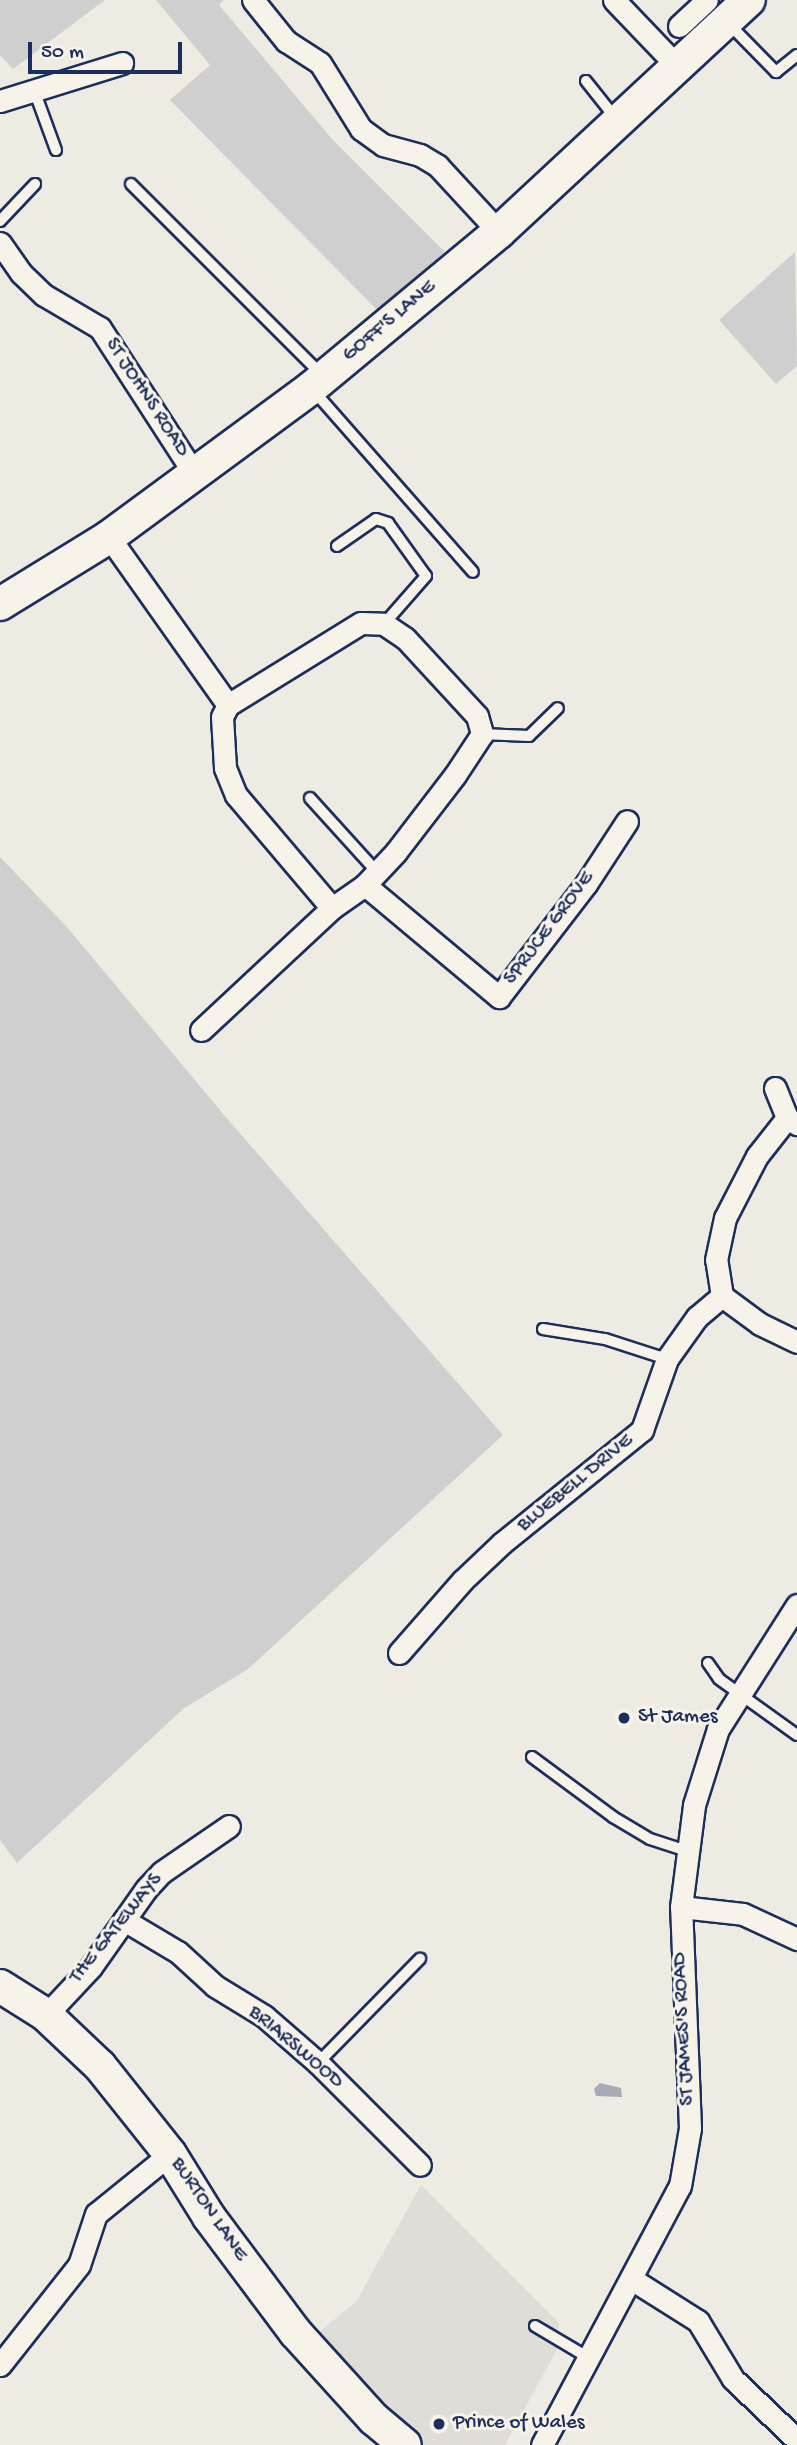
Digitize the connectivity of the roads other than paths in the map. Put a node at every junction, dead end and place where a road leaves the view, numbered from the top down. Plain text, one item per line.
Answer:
1 (253, 0) edge
2 (614, 0) edge
3 (727, 7) edge
4 (679, 26) dead end
5 (797, 55) edge
6 (122, 63) dead end
7 (677, 66) junction
8 (586, 81) dead end
9 (34, 90) junction
10 (0, 100) edge
11 (618, 121) junction
12 (56, 150) dead end
13 (35, 184) dead end
14 (131, 184) dead end
15 (0, 221) edge
16 (499, 232) junction
17 (0, 243) edge
18 (318, 382) junction
19 (195, 475) junction
20 (109, 537) junction
21 (337, 546) dead end
22 (473, 572) dead end
23 (0, 604) edge
24 (384, 624) junction
25 (228, 705) junction
26 (558, 708) dead end
27 (482, 734) junction
28 (310, 798) dead end
29 (627, 821) dead end
30 (371, 878) junction
31 (332, 908) junction
32 (201, 1030) dead end
33 (775, 1088) dead end
34 (792, 1121) edge
35 (722, 1296) junction
36 (543, 1328) dead end
37 (797, 1342) edge
38 (667, 1359) junction
39 (797, 1605) edge
40 (399, 1653) dead end
41 (708, 1662) dead end
42 (741, 1697) junction
43 (797, 1735) edge
44 (532, 1757) dead end
45 (229, 1826) dead end
46 (686, 1851) junction
47 (681, 1907) junction
48 (124, 1920) junction
49 (797, 1939) edge
50 (420, 1959) dead end
51 (3, 1993) edge
52 (46, 2015) junction
53 (318, 2063) junction
54 (170, 2154) junction
55 (420, 2165) dead end
56 (633, 2280) junction
57 (535, 2326) dead end
58 (589, 2358) junction
59 (0, 2365) edge
60 (797, 2440) edge
61 (405, 2445) edge
62 (542, 2445) edge

1 - 16 street
2 - 7 street
3 - 4 street
3 - 5 lane
3 - 7 main road, GOFF'S LANE
6 - 9 street
7 - 11 main road, GOFF'S LANE
8 - 11 lane
9 - 10 street
9 - 12 lane
11 - 16 main road, GOFF'S LANE
13 - 15 lane
14 - 18 lane
16 - 18 main road, GOFF'S LANE
17 - 19 street, ST JOHNS ROAD
18 - 19 main road, GOFF'S LANE
18 - 22 lane
19 - 20 main road, GOFF'S LANE
20 - 23 main road, GOFF'S LANE
20 - 25 street
21 - 24 lane
24 - 25 street
24 - 27 street
25 - 31 street
26 - 27 lane
27 - 30 street
28 - 30 lane
29 - 30 street, SPRUCE GROVE
30 - 31 street
31 - 32 street
33 - 34 street
34 - 35 street
35 - 37 street
35 - 38 street, BLUEBELL DRIVE
36 - 38 lane
38 - 40 street, BLUEBELL DRIVE
39 - 42 street, ST JAMES'S ROAD
41 - 42 lane
42 - 43 lane
42 - 46 street, ST JAMES'S ROAD
44 - 46 lane
45 - 48 street, THE GATEWAYS
46 - 47 street, ST JAMES'S ROAD
47 - 49 street
47 - 56 street, ST JAMES'S ROAD
48 - 52 street, THE GATEWAYS
48 - 53 street, BRIARSWOOD
50 - 53 lane
51 - 52 main road, BURTON LANE
52 - 54 main road, BURTON LANE
53 - 55 street, BRIARSWOOD
54 - 59 street
54 - 61 main road, BURTON LANE
56 - 58 street, ST JAMES'S ROAD
56 - 60 street
57 - 58 lane
58 - 62 street, ST JAMES'S ROAD

